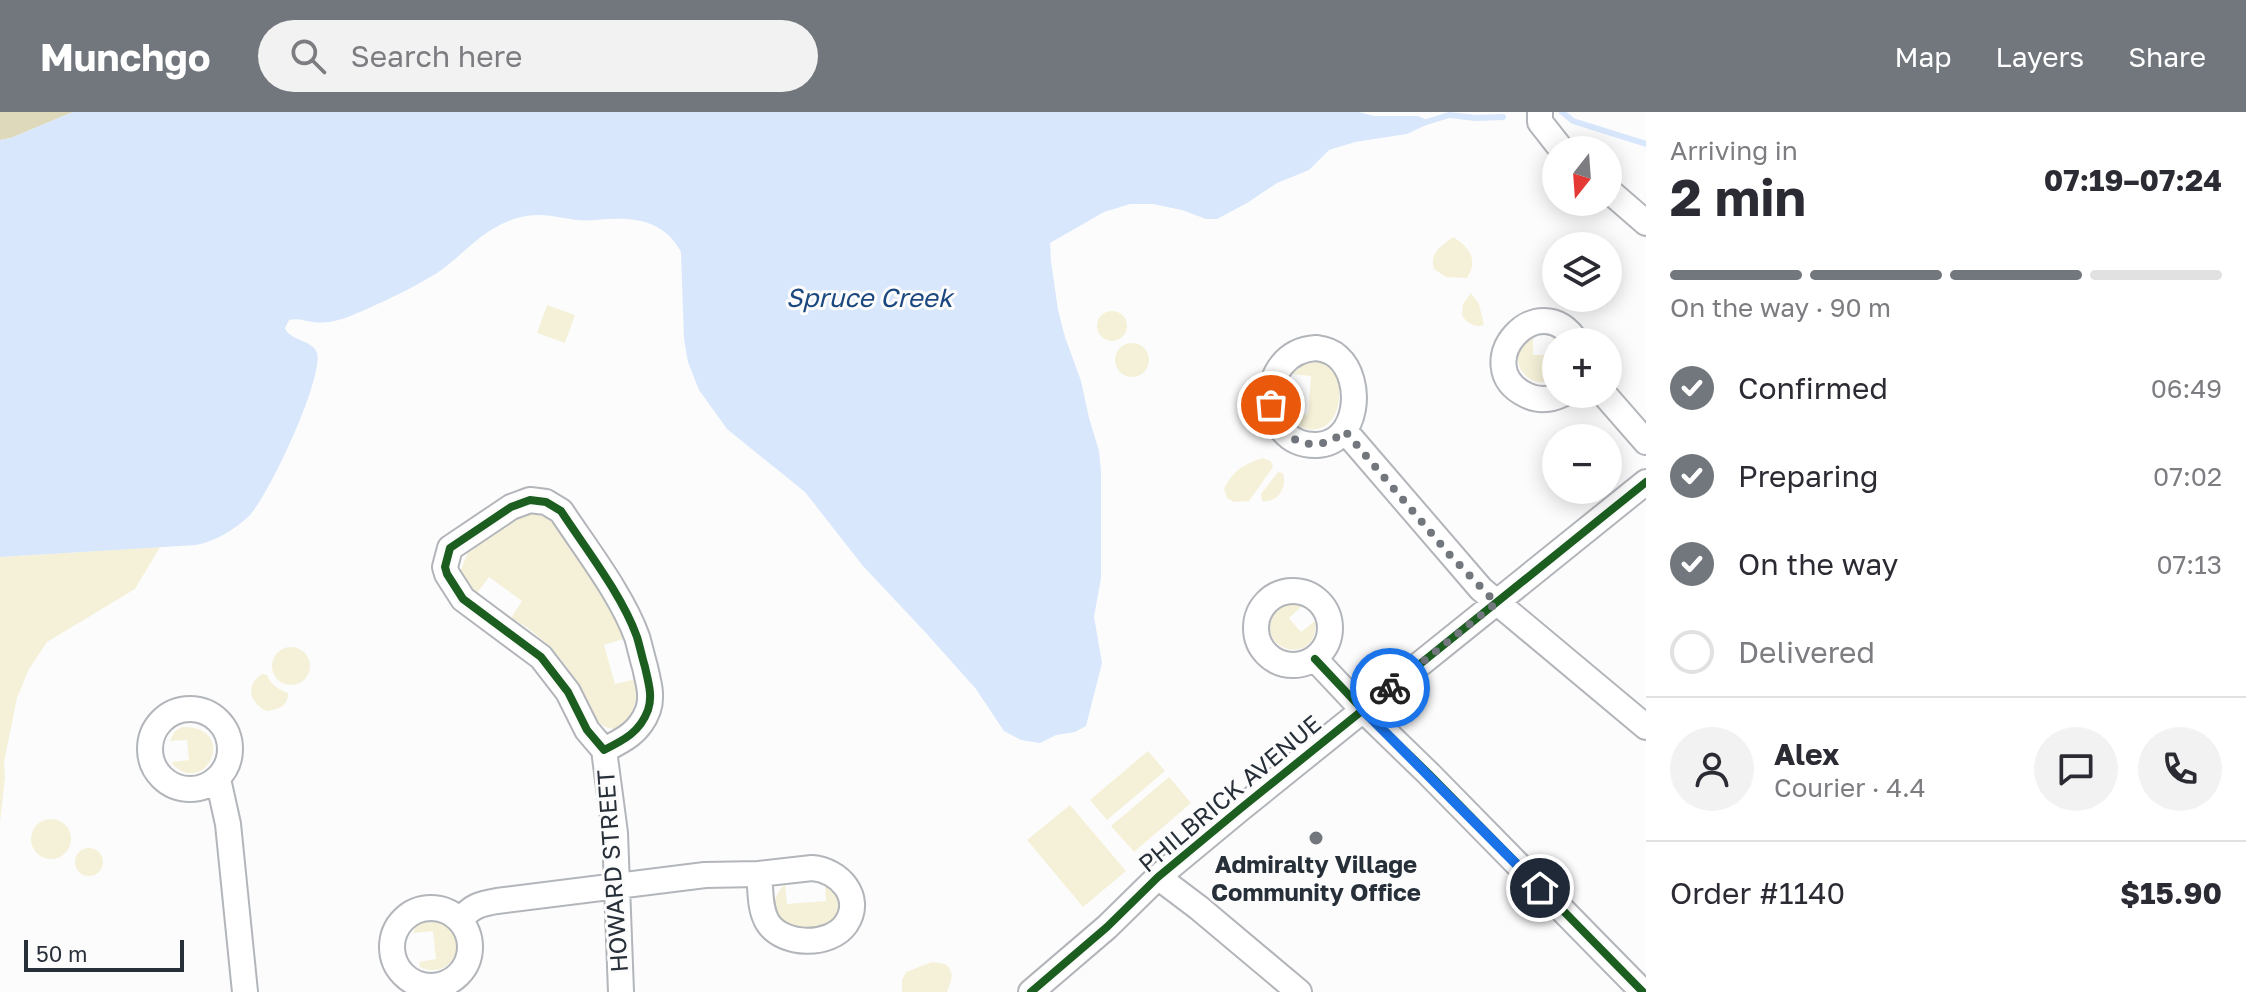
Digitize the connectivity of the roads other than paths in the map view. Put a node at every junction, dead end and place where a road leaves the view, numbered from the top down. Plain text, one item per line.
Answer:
1 (1540, 117) edge
2 (1550, 136) edge
3 (1622, 202) edge
4 (1646, 223) edge
5 (1565, 328) edge
6 (1542, 399) edge
7 (1616, 408) edge
8 (1345, 431) dead end
9 (1646, 442) edge
10 (1646, 482) edge
11 (1496, 603) junction
12 (1315, 659) dead end
13 (1363, 710) junction
14 (1646, 727) edge
15 (604, 750) junction
16 (218, 779) dead end
17 (759, 874) dead end
18 (1158, 877) junction
19 (617, 886) junction
20 (460, 921) dead end
21 (245, 992) edge
22 (621, 992) edge
23 (1031, 992) edge
24 (1299, 992) edge
25 (1643, 992) edge

1 - 2 street
3 - 4 street
5 - 6 street
7 - 9 street
8 - 11 street
10 - 11 street, PHILBRICK AVENUE
11 - 13 street, PHILBRICK AVENUE
11 - 14 street
12 - 13 street
13 - 18 street, PHILBRICK AVENUE
13 - 25 street
15 - 15 street, HOWARD STREET
15 - 19 street, HOWARD STREET
16 - 21 street
17 - 19 street
18 - 23 street, PHILBRICK AVENUE
18 - 24 street
19 - 20 street
19 - 22 street, HOWARD STREET

